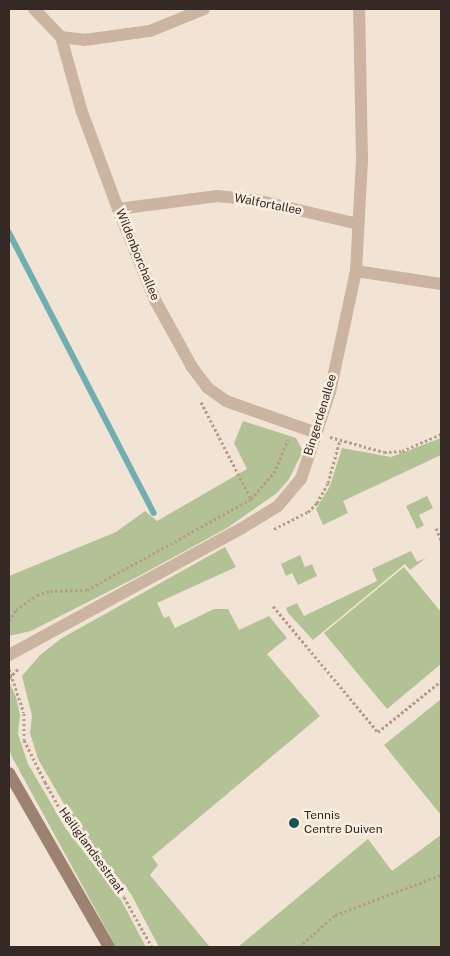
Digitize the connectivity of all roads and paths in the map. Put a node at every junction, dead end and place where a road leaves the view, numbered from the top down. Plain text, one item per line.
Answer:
1 (34, 9) edge
2 (204, 9) edge
3 (359, 9) edge
4 (61, 37) junction
5 (118, 209) junction
6 (358, 224) junction
7 (356, 270) junction
8 (441, 284) edge
9 (208, 388) junction
10 (293, 425) junction
11 (317, 433) junction
12 (441, 434) edge
13 (251, 499) junction
14 (260, 517) junction
15 (436, 528) dead end
16 (441, 540) edge
17 (273, 606) dead end
18 (9, 621) edge
19 (9, 655) edge
20 (9, 668) edge
21 (441, 681) edge
22 (9, 773) edge
23 (441, 875) edge
24 (109, 947) edge
25 (152, 947) edge
26 (299, 947) edge

1 - 4 street, Wildenborchallee
2 - 4 street
3 - 6 street, Bingerdenallee
4 - 5 street, Wildenborchallee
5 - 6 street, Walfortallee
5 - 9 street, Wildenborchallee
6 - 7 street, Bingerdenallee
7 - 8 street
7 - 11 street, Bingerdenallee
9 - 10 street, Wildenborchallee
9 - 13 path
10 - 11 street, Wildenborchallee
10 - 13 path
11 - 12 path
11 - 14 street, Bingerdenallee
13 - 14 path
13 - 18 path
14 - 19 street, Bingerdenallee
15 - 16 path
17 - 21 path
20 - 25 path, Heiliglandsestraat
22 - 24 street
23 - 26 path

